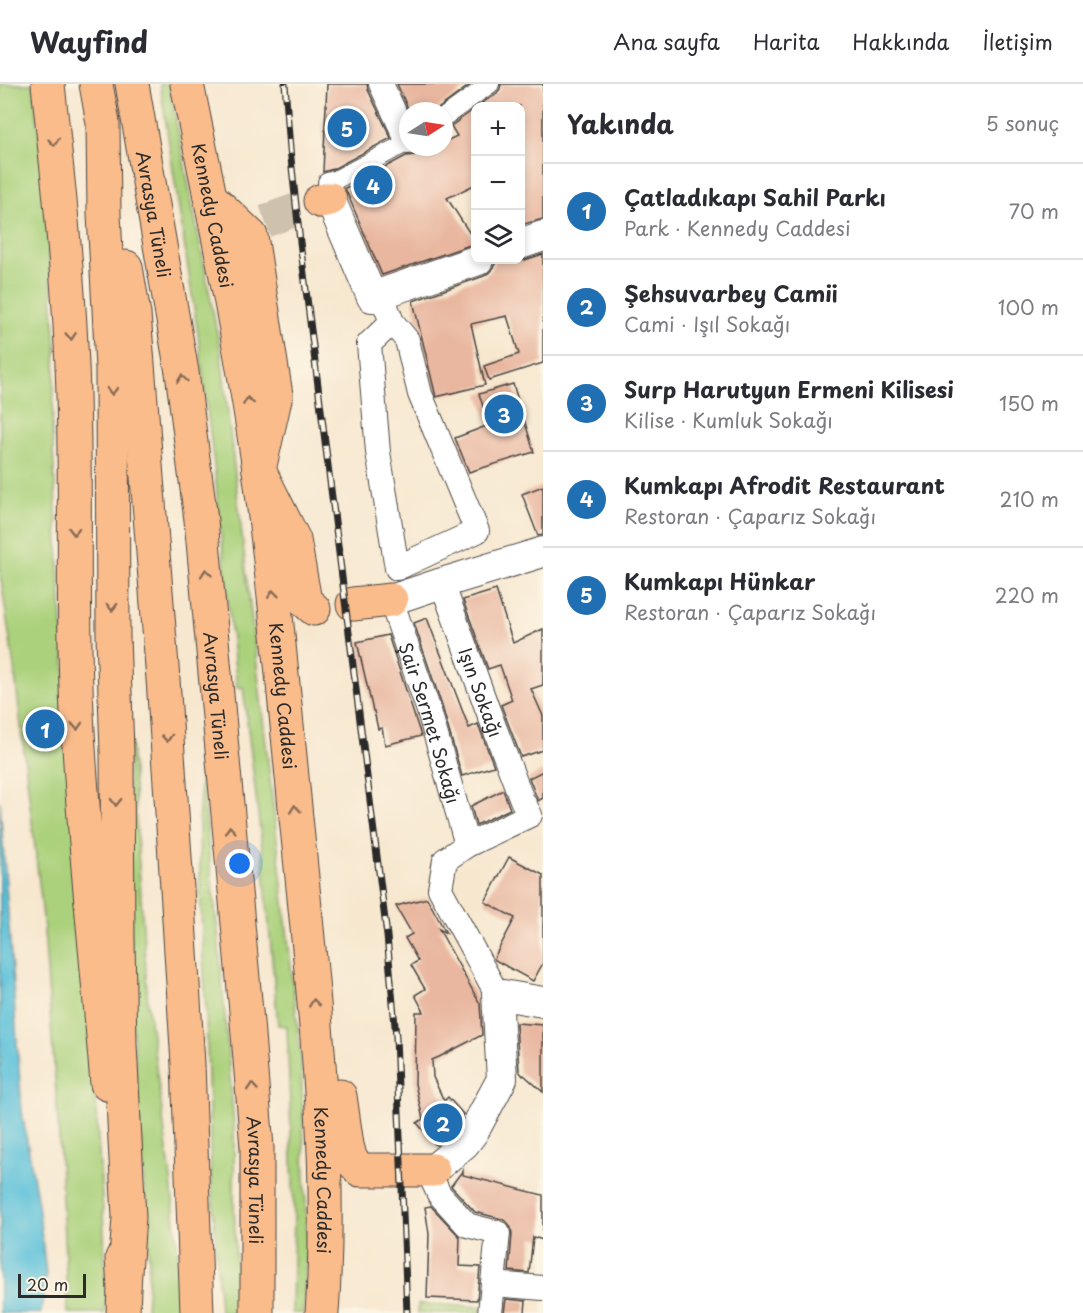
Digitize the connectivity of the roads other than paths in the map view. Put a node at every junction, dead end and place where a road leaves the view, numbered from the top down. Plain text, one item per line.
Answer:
1 (48, 84) edge
2 (96, 84) edge
3 (132, 84) edge
4 (187, 84) edge
5 (381, 84) edge
6 (490, 84) edge
7 (453, 111) edge
8 (103, 123) junction
9 (399, 123) edge
10 (399, 147) edge
11 (210, 197) junction
12 (325, 200) joint
13 (543, 236) edge
14 (525, 242) edge
15 (471, 262) edge
16 (376, 296) junction
17 (392, 322) junction
18 (259, 470) junction
19 (543, 552) edge
20 (442, 583) junction
21 (391, 600) junction
22 (353, 604) dead end
23 (314, 609) dead end
24 (467, 845) junction
25 (497, 994) junction
26 (543, 1002) edge
27 (317, 1038) junction
28 (433, 1170) junction
29 (492, 1284) junction
30 (543, 1288) edge
31 (124, 1300) edge
32 (197, 1313) edge
33 (257, 1313) edge
34 (322, 1313) edge
35 (490, 1313) edge

1 -> 31 main road
2 - 8 main road
33 -> 3 main road, Avrasya Tüneli
4 - 11 main road, Kennedy Caddesi
5 - 9 street
6 - 7 street
8 -> 31 main road
8 -> 32 main road, Avrasya Tüneli
10 - 12 street
18 -> 11 main road, Kennedy Caddesi
11 - 18 main road
12 - 16 street
13 - 14 street
15 - 16 street
16 - 17 street
17 - 17 street
18 - 23 main road
27 -> 18 main road, Kennedy Caddesi
19 - 20 street
20 - 21 street
20 - 24 street, Işın Sokağı
21 - 22 main road
21 - 24 street, Şair Sermet Sokağı
24 - 25 street
25 - 26 street
25 - 28 street
27 - 28 main road
27 - 34 main road, Kennedy Caddesi
28 - 29 street
29 - 30 street
29 - 35 street

